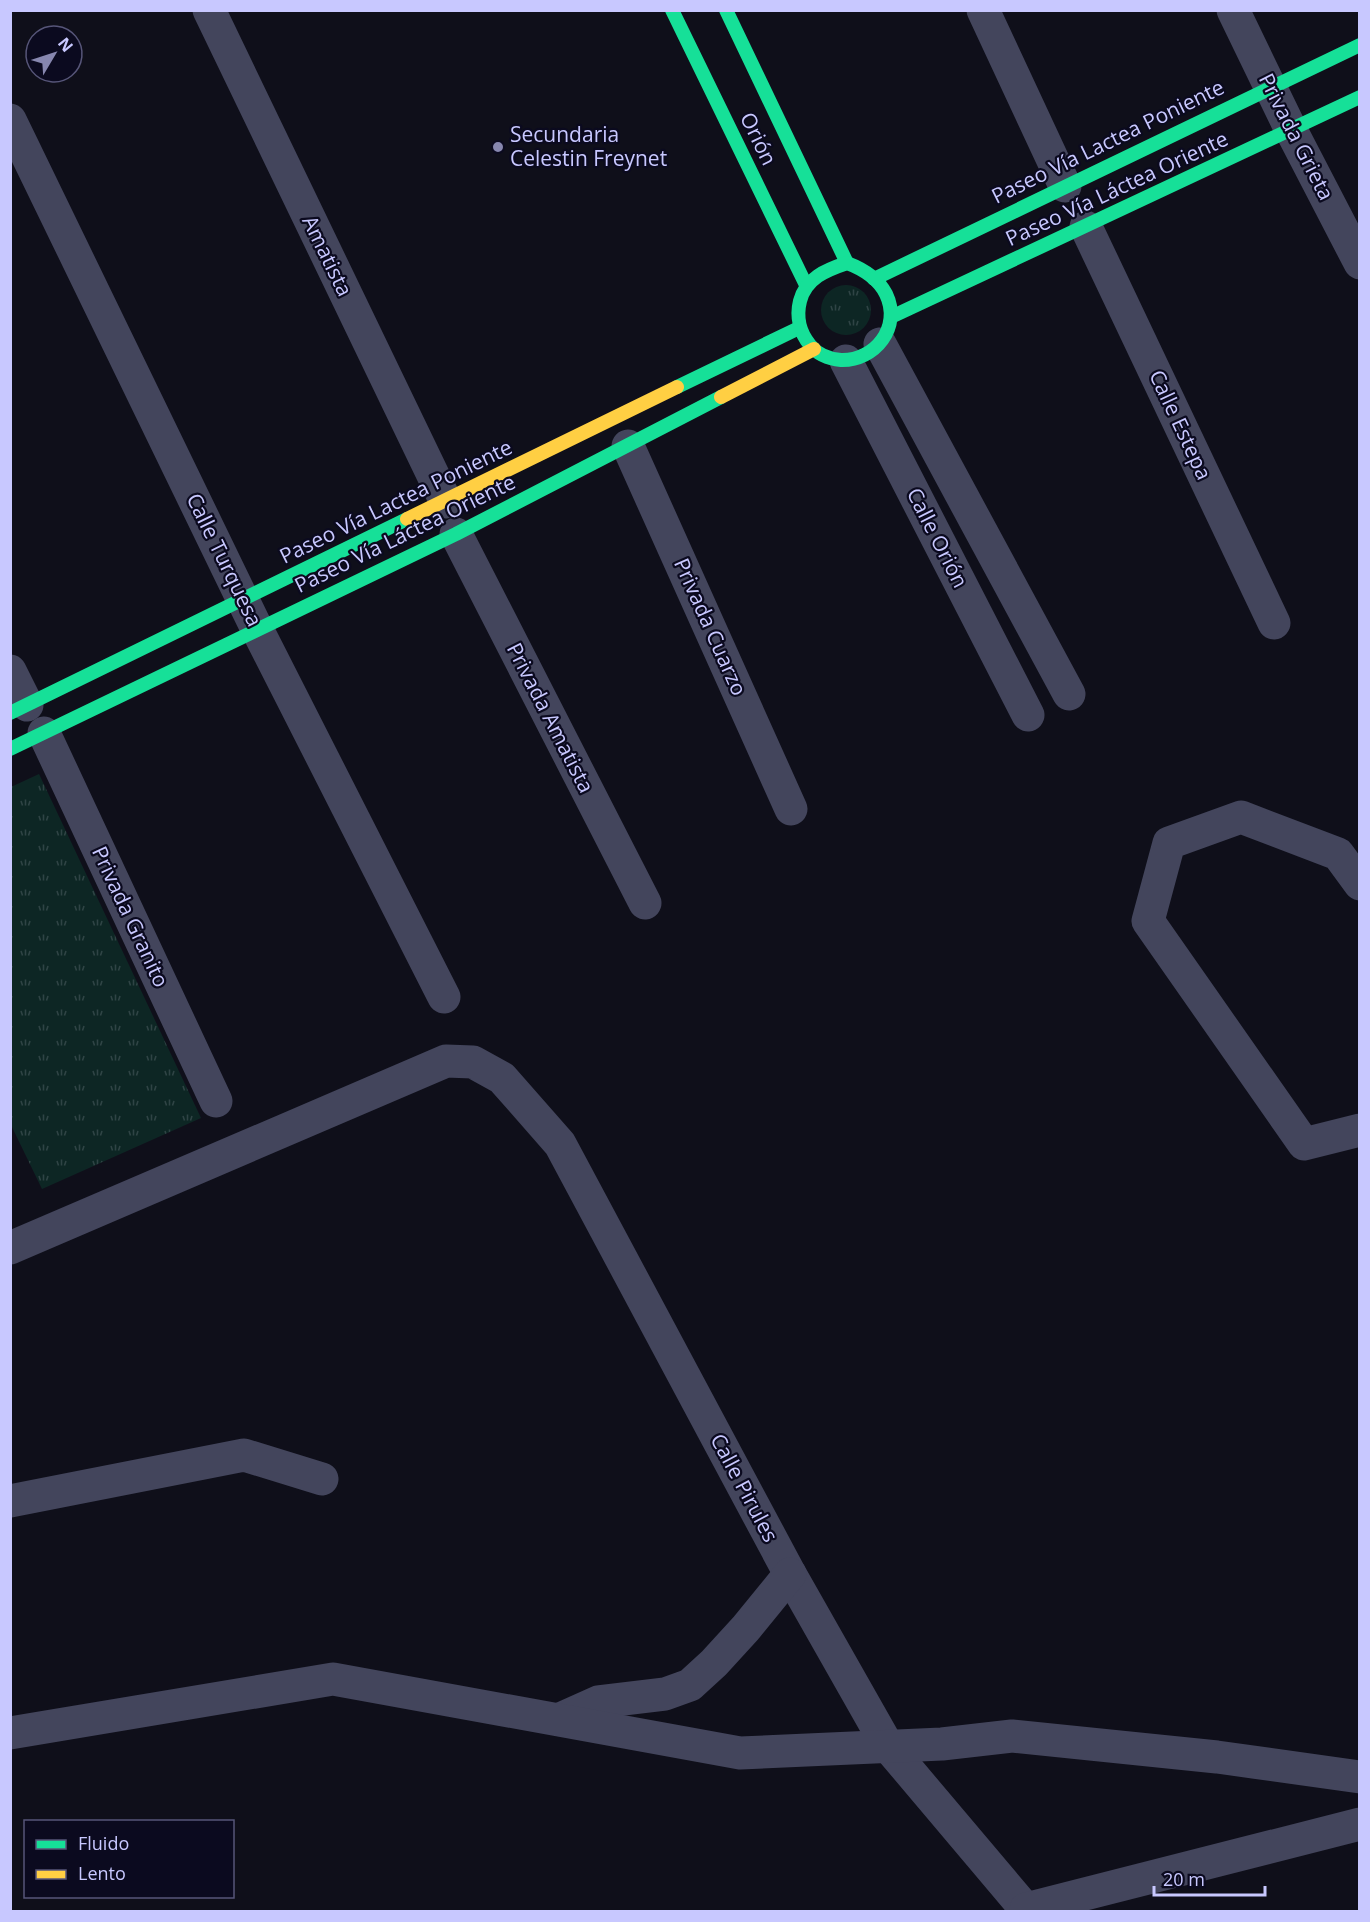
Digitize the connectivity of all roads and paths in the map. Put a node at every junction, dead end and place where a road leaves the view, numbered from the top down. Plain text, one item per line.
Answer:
1 (209, 10) edge
2 (672, 10) edge
3 (726, 10) edge
4 (983, 10) edge
5 (1233, 10) edge
6 (1359, 45) edge
7 (1271, 88) junction
8 (1359, 97) edge
9 (10, 120) edge
10 (1291, 130) junction
11 (1065, 186) junction
12 (1086, 227) junction
13 (847, 263) junction
14 (1359, 263) edge
15 (874, 279) junction
16 (806, 285) junction
17 (799, 328) junction
18 (886, 331) junction
19 (814, 350) junction
20 (846, 361) junction
21 (628, 446) junction
22 (446, 502) junction
23 (456, 534) junction
24 (243, 600) junction
25 (1274, 622) dead end
26 (257, 629) junction
27 (10, 671) edge
28 (1069, 694) dead end
29 (19, 709) edge
30 (1028, 715) dead end
31 (44, 733) junction
32 (10, 749) edge
33 (791, 809) dead end
34 (1356, 872) edge
35 (645, 903) dead end
36 (444, 997) dead end
37 (216, 1101) dead end
38 (1359, 1130) edge
39 (10, 1248) edge
40 (322, 1479) dead end
41 (10, 1501) edge
42 (790, 1574) junction
43 (560, 1719) junction
44 (10, 1733) edge
45 (887, 1745) junction
46 (1359, 1777) edge
47 (1359, 1824) edge
48 (1027, 1910) edge

1 - 22 street, Amatista
2 - 16 street, Orión
3 - 13 street, Orión
4 - 11 street
5 - 7 street, Privada Grieta
6 - 7 street, Paseo Vía Lactea Poniente
7 - 10 street, Privada Grieta
7 - 11 street, Paseo Vía Lactea Poniente
8 - 10 street, Paseo Vía Láctea Oriente
9 - 24 street, Calle Turquesa
10 - 12 street, Paseo Vía Láctea Oriente
10 - 14 street, Privada Grieta
11 - 15 street, Paseo Vía Lactea Poniente
12 - 18 street, Paseo Vía Láctea Oriente
12 - 25 street, Calle Estepa
13 - 15 street
13 - 16 street
15 - 18 street
16 - 17 street
17 - 19 street
17 - 22 street, Paseo Vía Lactea Poniente
18 - 20 street
18 - 28 street, Calle Orión
19 - 20 street
19 - 21 street, Paseo Vía Láctea Oriente
20 - 30 street, Calle Orión
21 - 23 street, Paseo Vía Láctea Oriente
21 - 33 street, Privada Cuarzo
22 - 24 street, Paseo Vía Lactea Poniente
23 - 26 street, Paseo Vía Láctea Oriente
23 - 35 street, Privada Amatista
24 - 26 street, Calle Turquesa
24 - 29 street, Paseo Vía Lactea Poniente
26 - 31 street, Paseo Vía Láctea Oriente
26 - 36 street, Calle Turquesa
27 - 29 street
31 - 32 street, Paseo Vía Láctea Oriente
31 - 37 street, Privada Granito
34 - 38 street
39 - 42 street, Calle Pirules
40 - 41 street
42 - 43 street
42 - 45 street, Calle Pirules
43 - 44 street
43 - 45 street
45 - 46 street
45 - 48 street, Calle Pirules
47 - 48 street

